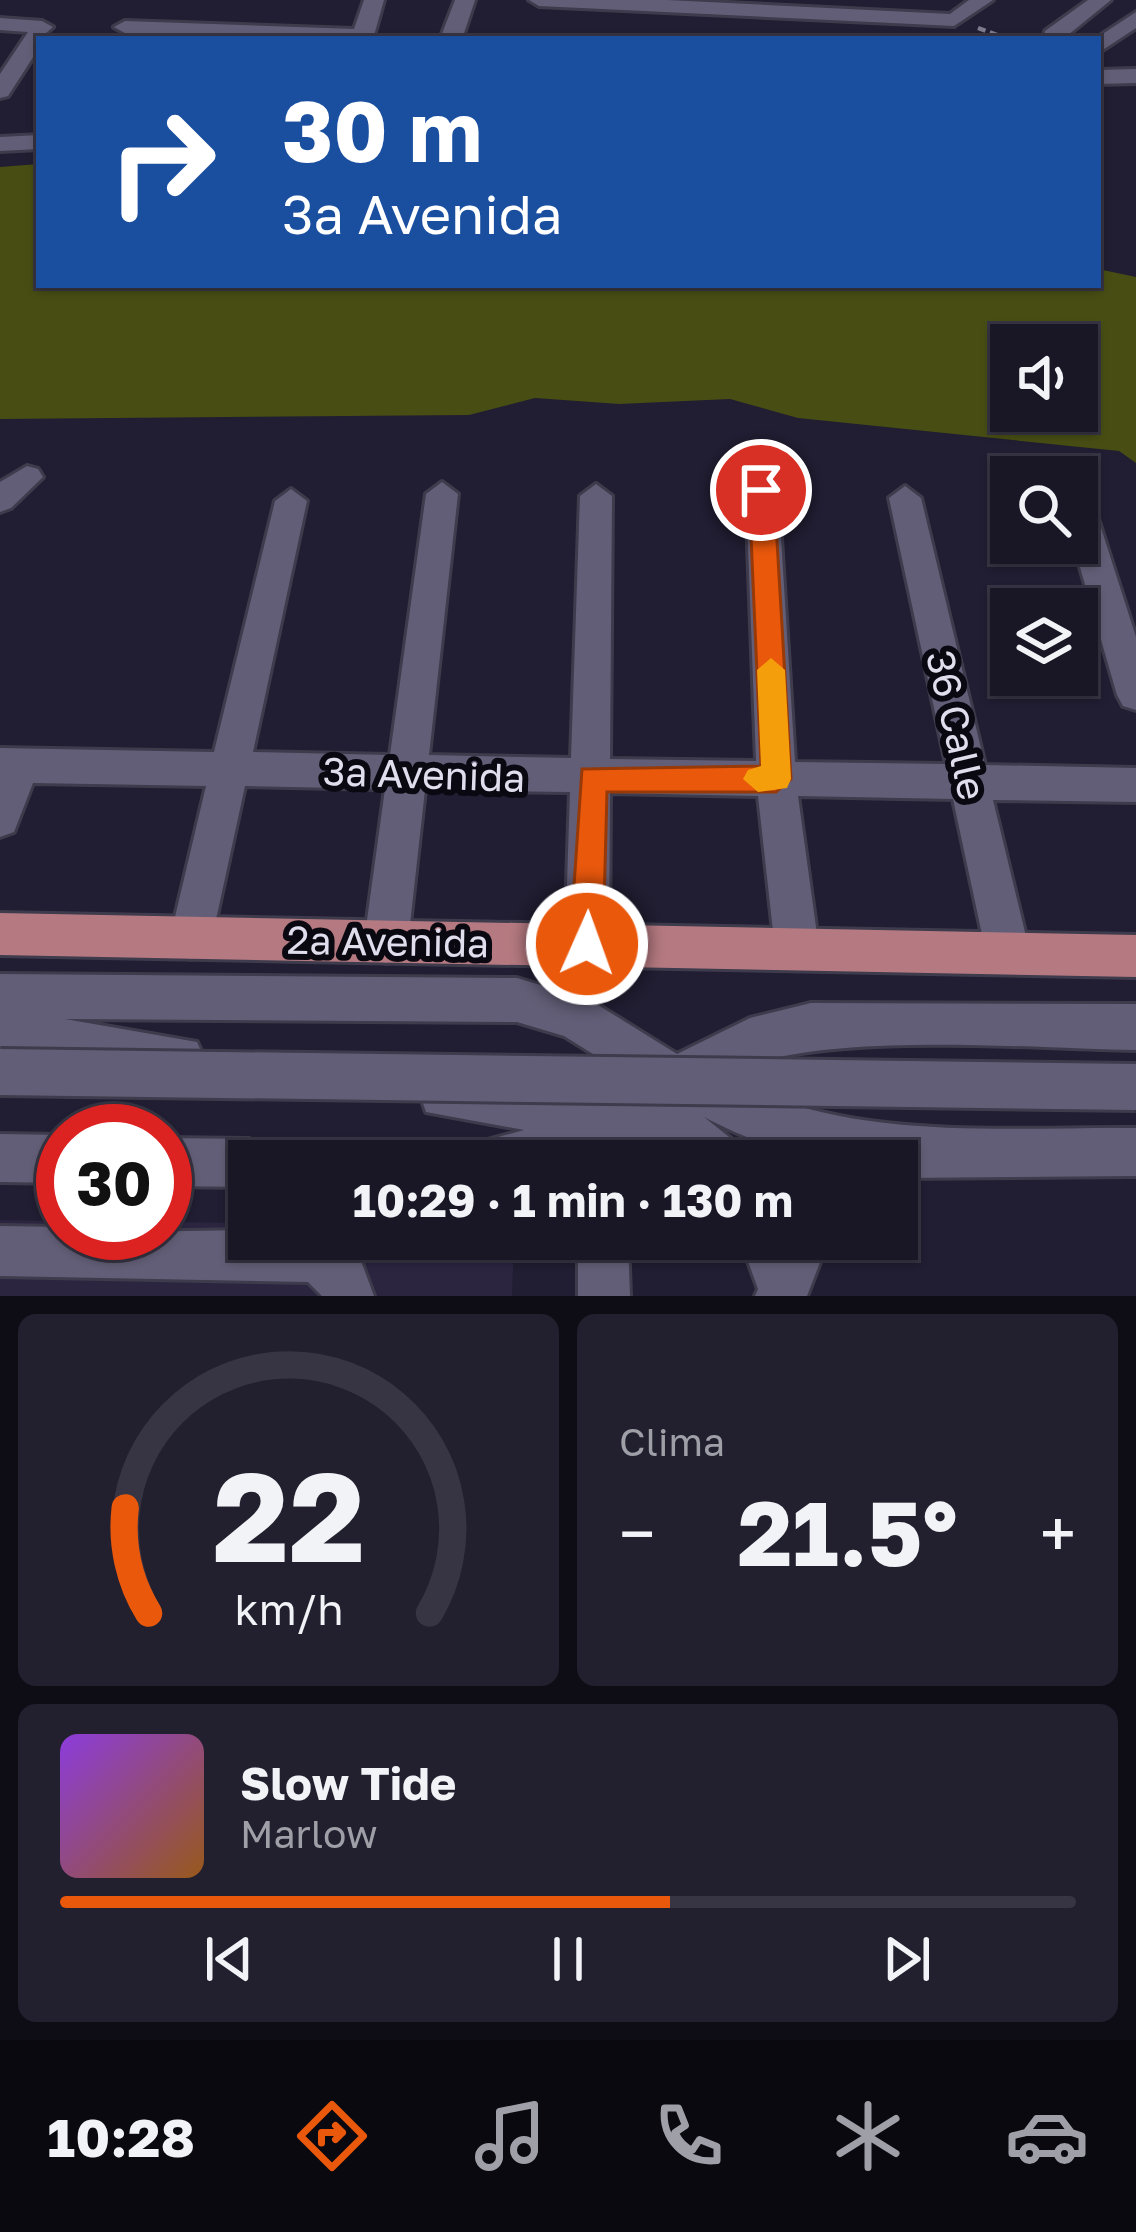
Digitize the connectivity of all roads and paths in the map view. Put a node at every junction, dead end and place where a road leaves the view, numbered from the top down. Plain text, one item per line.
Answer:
1 (144, 0) edge
2 (374, 0) edge
3 (465, 0) edge
4 (538, 0) edge
5 (983, 0) edge
6 (1101, 0) edge
7 (620, 2) edge
8 (781, 12) junction
9 (1076, 19) junction
10 (0, 24) edge
11 (1127, 24) edge
12 (121, 33) edge
13 (188, 34) edge
14 (36, 36) edge
15 (265, 36) edge
16 (364, 36) edge
17 (452, 36) edge
18 (784, 36) edge
19 (1053, 36) edge
20 (36, 37) edge
21 (1101, 45) edge
22 (19, 64) edge
23 (1136, 76) edge
24 (1101, 77) edge
25 (0, 91) edge
26 (36, 142) edge
27 (0, 144) edge
28 (27, 477) dead end
29 (761, 490) dead end
30 (442, 494) dead end
31 (596, 496) dead end
32 (905, 498) dead end
33 (0, 500) edge
34 (291, 501) dead end
35 (1096, 564) edge
36 (1136, 695) edge
37 (10, 766) edge
38 (228, 769) junction
39 (408, 772) junction
40 (593, 778) junction
41 (776, 779) junction
42 (971, 782) junction
43 (1136, 785) edge
44 (0, 820) edge
45 (0, 934) edge
46 (190, 938) junction
47 (386, 942) junction
48 (587, 944) junction
49 (797, 949) junction
50 (1007, 953) junction
51 (1136, 956) edge
52 (0, 996) edge
53 (1136, 1027) edge
54 (0, 1032) edge
55 (0, 1072) edge
56 (688, 1074) junction
57 (1136, 1087) edge
58 (621, 1140) edge
59 (634, 1140) edge
60 (640, 1140) edge
61 (695, 1140) edge
62 (827, 1140) edge
63 (918, 1150) edge
64 (1136, 1153) edge
65 (0, 1158) edge
66 (36, 1159) edge
67 (192, 1162) edge
68 (228, 1163) edge
69 (0, 1251) edge
70 (603, 1260) edge
71 (772, 1260) edge
72 (796, 1260) edge
73 (333, 1277) edge
74 (782, 1293) edge
75 (604, 1296) edge

1 - 12 street
2 - 16 street
3 - 17 street
4 - 7 street
5 - 8 street
6 - 9 street
7 - 8 street
8 - 18 street
9 - 11 street
9 - 19 street
10 - 14 street
11 - 21 street
12 - 13 street
13 - 15 street
20 - 22 street
22 - 25 street
23 - 24 street
26 - 27 street
28 - 33 street
29 - 41 street
30 - 39 street
31 - 40 street
32 - 42 street, 36 Calle
34 - 38 street
35 - 36 street
37 - 38 street, 3a Avenida
37 - 44 street
38 - 39 street, 3a Avenida
38 - 46 street
39 - 40 street, 3a Avenida
39 - 47 street
40 - 41 street, 3a Avenida
40 - 48 street
41 - 42 street, 3a Avenida
41 - 49 street
42 - 43 street, 3a Avenida
42 - 50 street, 36 Calle
45 - 46 main road, 2a Avenida
46 - 47 main road, 2a Avenida
47 - 48 main road, 2a Avenida
48 - 49 main road, 2a Avenida
49 - 50 main road, 2a Avenida
50 - 51 main road, 2a Avenida
52 - 56 street
53 - 56 street
54 - 58 street
55 - 57 street, bridge
56 - 59 street
56 - 62 street
60 - 61 street
63 - 64 street
65 - 66 street
67 - 68 street
69 - 73 street
70 - 75 street
71 - 74 street
72 - 74 street

